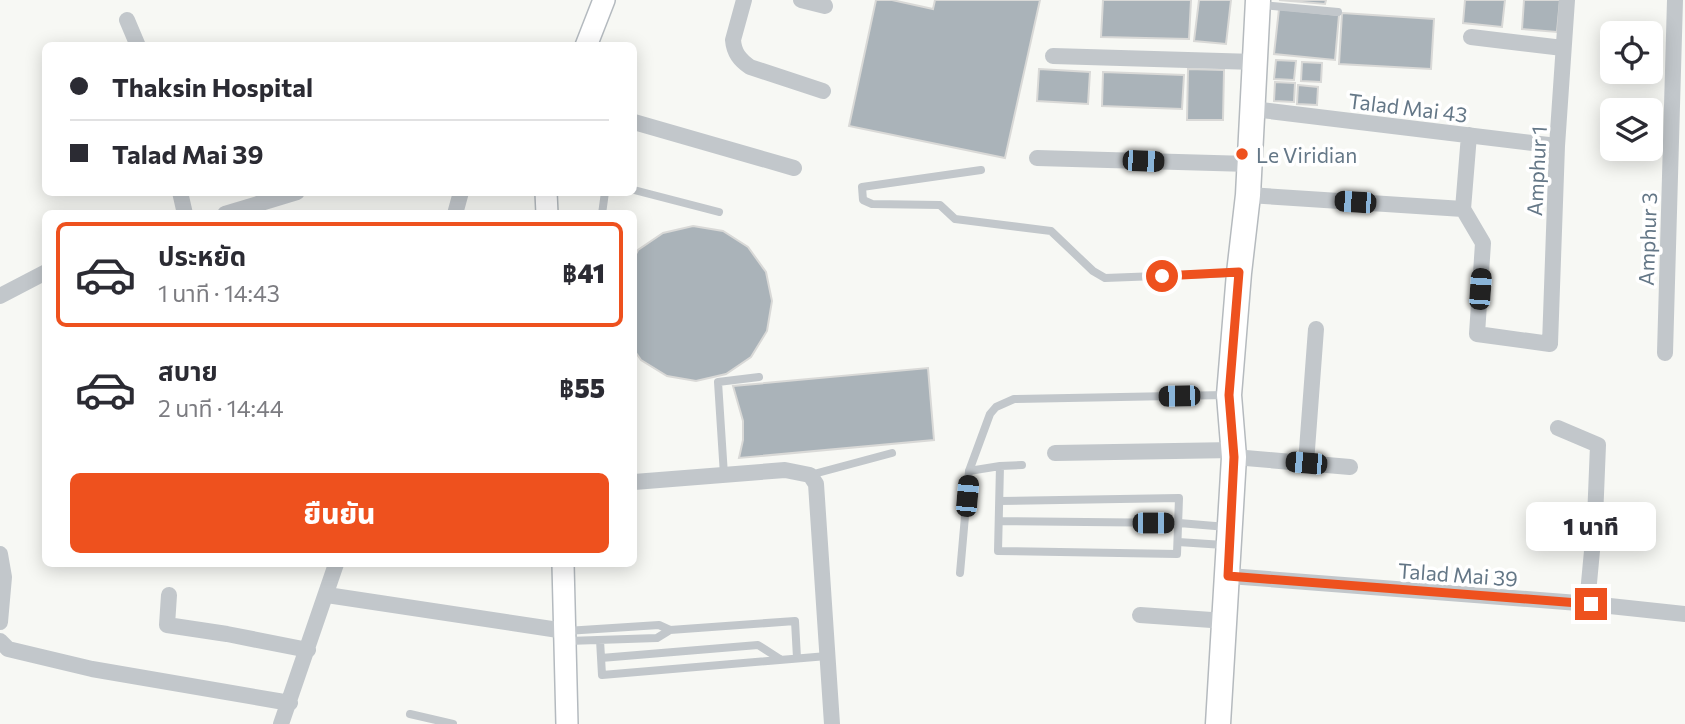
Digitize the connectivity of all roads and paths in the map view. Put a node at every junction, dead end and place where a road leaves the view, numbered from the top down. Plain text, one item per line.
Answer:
1 (604, 0) edge
2 (744, 0) edge
3 (801, 0) edge
4 (1567, 0) edge
5 (1675, 0) edge
6 (1258, 2) edge
7 (825, 6) dead end
8 (1338, 12) dead end
9 (127, 20) dead end
10 (1471, 37) dead end
11 (136, 42) edge
12 (588, 42) edge
13 (1563, 48) junction
14 (1053, 56) dead end
15 (1255, 62) junction
16 (823, 92) dead end
17 (1253, 109) junction
18 (637, 123) edge
19 (1469, 135) junction
20 (1557, 146) junction
21 (1037, 158) dead end
22 (1249, 164) junction
23 (794, 168) dead end
24 (981, 170) dead end
25 (637, 191) edge
26 (1248, 195) junction
27 (289, 196) edge
28 (264, 208) edge
29 (1463, 209) junction
30 (719, 212) dead end
31 (1239, 272) junction
32 (42, 274) edge
33 (0, 296) edge
34 (1317, 329) dead end
35 (1665, 353) dead end
36 (759, 377) dead end
37 (1229, 395) junction
38 (1558, 428) dead end
39 (892, 453) dead end
40 (1055, 453) dead end
41 (1234, 454) junction
42 (1306, 463) junction
43 (1000, 466) junction
44 (1022, 466) dead end
45 (1350, 467) dead end
46 (969, 471) junction
47 (810, 474) junction
48 (724, 475) junction
49 (637, 482) edge
50 (1000, 501) junction
51 (999, 521) junction
52 (1179, 523) junction
53 (1230, 536) junction
54 (1178, 542) junction
55 (0, 554) edge
56 (335, 567) edge
57 (562, 567) edge
58 (960, 573) dead end
59 (1228, 576) junction
60 (169, 594) dead end
61 (327, 595) junction
62 (1587, 604) junction
63 (1685, 614) edge
64 (1140, 615) dead end
65 (1226, 621) junction
66 (0, 622) edge
67 (670, 630) junction
68 (565, 636) junction
69 (600, 640) junction
70 (0, 641) edge
71 (308, 650) junction
72 (827, 656) junction
73 (797, 657) junction
74 (601, 658) junction
75 (779, 659) junction
76 (290, 704) junction
77 (410, 714) dead end
78 (281, 724) edge
79 (453, 724) edge
80 (567, 724) edge
81 (832, 724) edge
82 (1218, 724) edge

1 - 12 street
2 - 16 street
3 - 7 street
4 - 13 street, Amphur 1
5 - 35 street, Amphur 3
6 - 8 lane
6 - 15 main road
9 - 11 street
10 - 13 street
13 - 20 street, Amphur 1
14 - 15 street
15 - 17 main road
17 - 19 street, Talad Mai 43
17 - 22 main road
18 - 23 street
19 - 20 street, Talad Mai 43
19 - 29 street
20 - 29 street, Amphur 1
21 - 22 street
22 - 26 main road
24 - 31 lane
25 - 30 lane
26 - 29 street
26 - 31 main road
27 - 28 street
31 - 37 main road
32 - 33 street
34 - 42 street
36 - 48 lane
37 - 41 main road
37 - 46 lane
38 - 62 street
39 - 47 lane
40 - 41 street
41 - 42 street
41 - 53 main road
42 - 45 street
43 - 44 lane
43 - 46 lane
43 - 50 lane
46 - 58 lane
47 - 48 street
47 - 72 street
48 - 49 street
50 - 51 lane
50 - 52 lane
51 - 52 lane
51 - 54 lane
52 - 53 lane
52 - 54 lane
53 - 54 lane
53 - 59 main road
55 - 66 street
56 - 61 street
57 - 68 street
59 - 62 street, Talad Mai 39
59 - 65 main road
60 - 71 street
61 - 68 street
61 - 71 street
62 - 63 street, Talad Mai 39
64 - 65 street
65 - 82 main road
67 - 68 lane
67 - 69 lane
67 - 73 lane
68 - 69 lane
68 - 80 street
69 - 74 lane
70 - 76 street
71 - 76 street
72 - 73 lane
72 - 81 street
73 - 75 lane
74 - 75 lane
74 - 75 lane
76 - 78 street
77 - 79 lane

